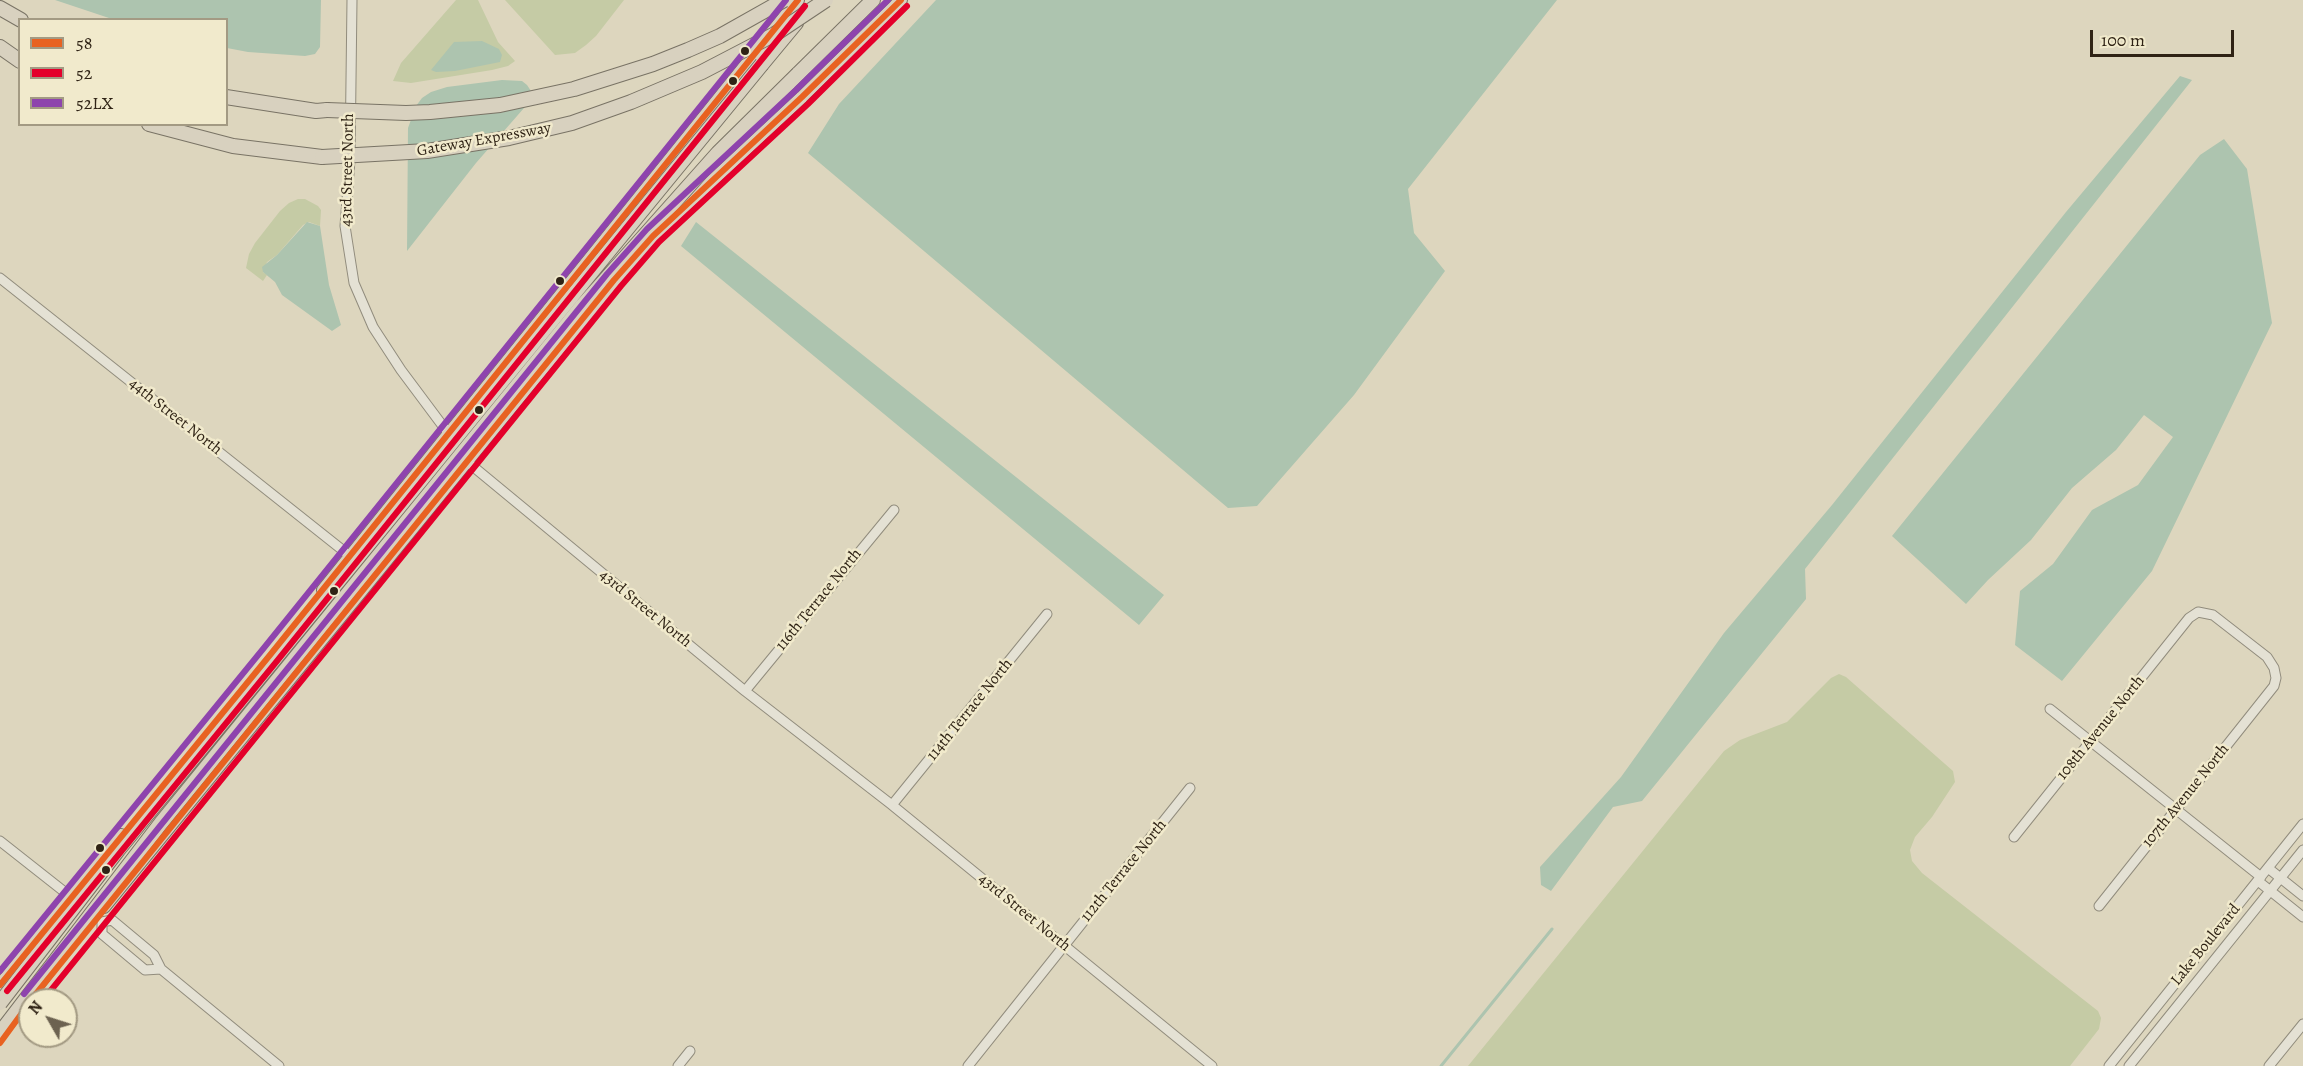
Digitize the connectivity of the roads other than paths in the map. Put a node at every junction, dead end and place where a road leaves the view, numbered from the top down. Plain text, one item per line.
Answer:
1 (352, 0) edge
2 (784, 0) edge
3 (798, 0) edge
4 (814, 0) edge
5 (826, 0) edge
6 (873, 0) edge
7 (901, 0) edge
8 (0, 8) edge
9 (18, 18) edge
10 (0, 47) edge
11 (18, 60) edge
12 (228, 97) edge
13 (157, 126) edge
14 (0, 278) edge
15 (449, 434) junction
16 (466, 462) junction
17 (894, 510) dead end
18 (350, 556) junction
19 (1047, 614) dead end
20 (2274, 686) joint
21 (745, 691) junction
22 (2050, 709) dead end
23 (2091, 741) junction
24 (1190, 788) dead end
25 (892, 806) junction
26 (2176, 809) junction
27 (2303, 824) edge
28 (2014, 837) dead end
29 (0, 841) edge
30 (2303, 850) edge
31 (2268, 868) junction
32 (2281, 878) junction
33 (2259, 879) junction
34 (2270, 891) junction
35 (2303, 896) edge
36 (71, 897) junction
37 (2098, 906) dead end
38 (2303, 917) edge
39 (99, 920) junction
40 (1064, 946) junction
41 (161, 969) junction
42 (0, 985) edge
43 (42, 988) edge
44 (0, 1003) edge
45 (18, 1019) edge
46 (2303, 1024) edge
47 (0, 1033) edge
48 (0, 1043) edge
49 (690, 1051) dead end
50 (279, 1066) edge
51 (678, 1066) edge
52 (968, 1066) edge
53 (1212, 1066) edge
54 (2109, 1066) edge
55 (2129, 1066) edge
56 (2269, 1066) edge

1 - 15 street, 43rd Street North
2 - 12 highway, Gateway Expressway, bridge
3 - 15 main road
4 - 44 highway, bridge
5 - 13 highway, Gateway Expressway, bridge
6 - 47 highway, bridge
7 - 16 main road
8 - 9 highway
10 - 11 highway
14 - 18 street, 44th Street North
15 - 16 street, 43rd Street North
15 - 18 main road
16 - 21 street, 43rd Street North
16 - 39 main road
17 - 21 street, 116th Terrace North
18 - 36 main road
19 - 25 street, 114th Terrace North
20 - 23 street, 108th Avenue North
20 - 26 street, 107th Avenue North
21 - 25 street, 43rd Street North
22 - 23 street
23 - 26 street
23 - 28 street, 108th Avenue North
24 - 40 street, 112th Terrace North
25 - 40 street, 43rd Street North
26 - 33 street
26 - 37 street, 107th Avenue North
27 - 31 street, Lake Boulevard
29 - 36 street
30 - 32 street, Lake Boulevard
31 - 32 street
31 - 33 street, Lake Boulevard
32 - 34 street, Lake Boulevard
32 - 35 street
33 - 34 street
33 - 54 street, Lake Boulevard
34 - 38 street
34 - 55 street, Lake Boulevard
36 - 42 main road
39 - 41 street
39 - 41 street
39 - 43 main road
40 - 52 street, 112th Terrace North
40 - 53 street, 43rd Street North
41 - 50 street
45 - 48 main road
46 - 56 street
49 - 51 street

